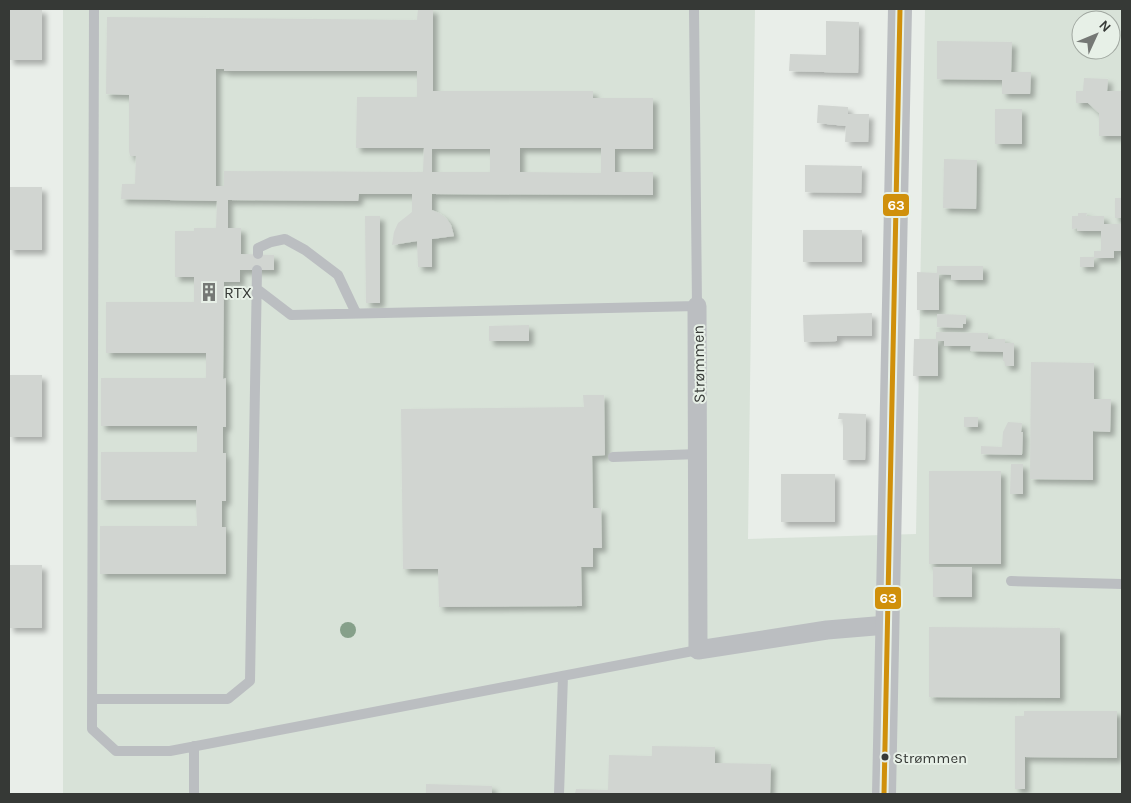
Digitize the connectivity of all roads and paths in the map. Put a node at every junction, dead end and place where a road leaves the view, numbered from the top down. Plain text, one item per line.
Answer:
1 (94, 9) edge
2 (694, 9) edge
3 (900, 9) edge
4 (258, 254) dead end
5 (257, 270) dead end
6 (257, 289) junction
7 (697, 306) junction
8 (356, 313) junction
9 (699, 454) junction
10 (613, 457) dead end
11 (1011, 581) dead end
12 (1122, 584) edge
13 (887, 625) junction
14 (698, 650) junction
15 (563, 676) junction
16 (92, 700) junction
17 (194, 746) junction
18 (194, 794) edge
19 (559, 794) edge
20 (884, 794) edge

1 - 16 lane
2 - 7 lane
3 - 13 street
4 - 8 lane
5 - 6 lane
6 - 8 lane, Strømmen
6 - 16 lane
7 - 8 lane, Strømmen
7 - 9 street, Strømmen
9 - 10 lane
9 - 14 street, Strømmen
11 - 12 lane
13 - 14 street
13 - 20 street
14 - 15 lane
15 - 17 lane
15 - 19 lane
16 - 17 lane
17 - 18 lane

